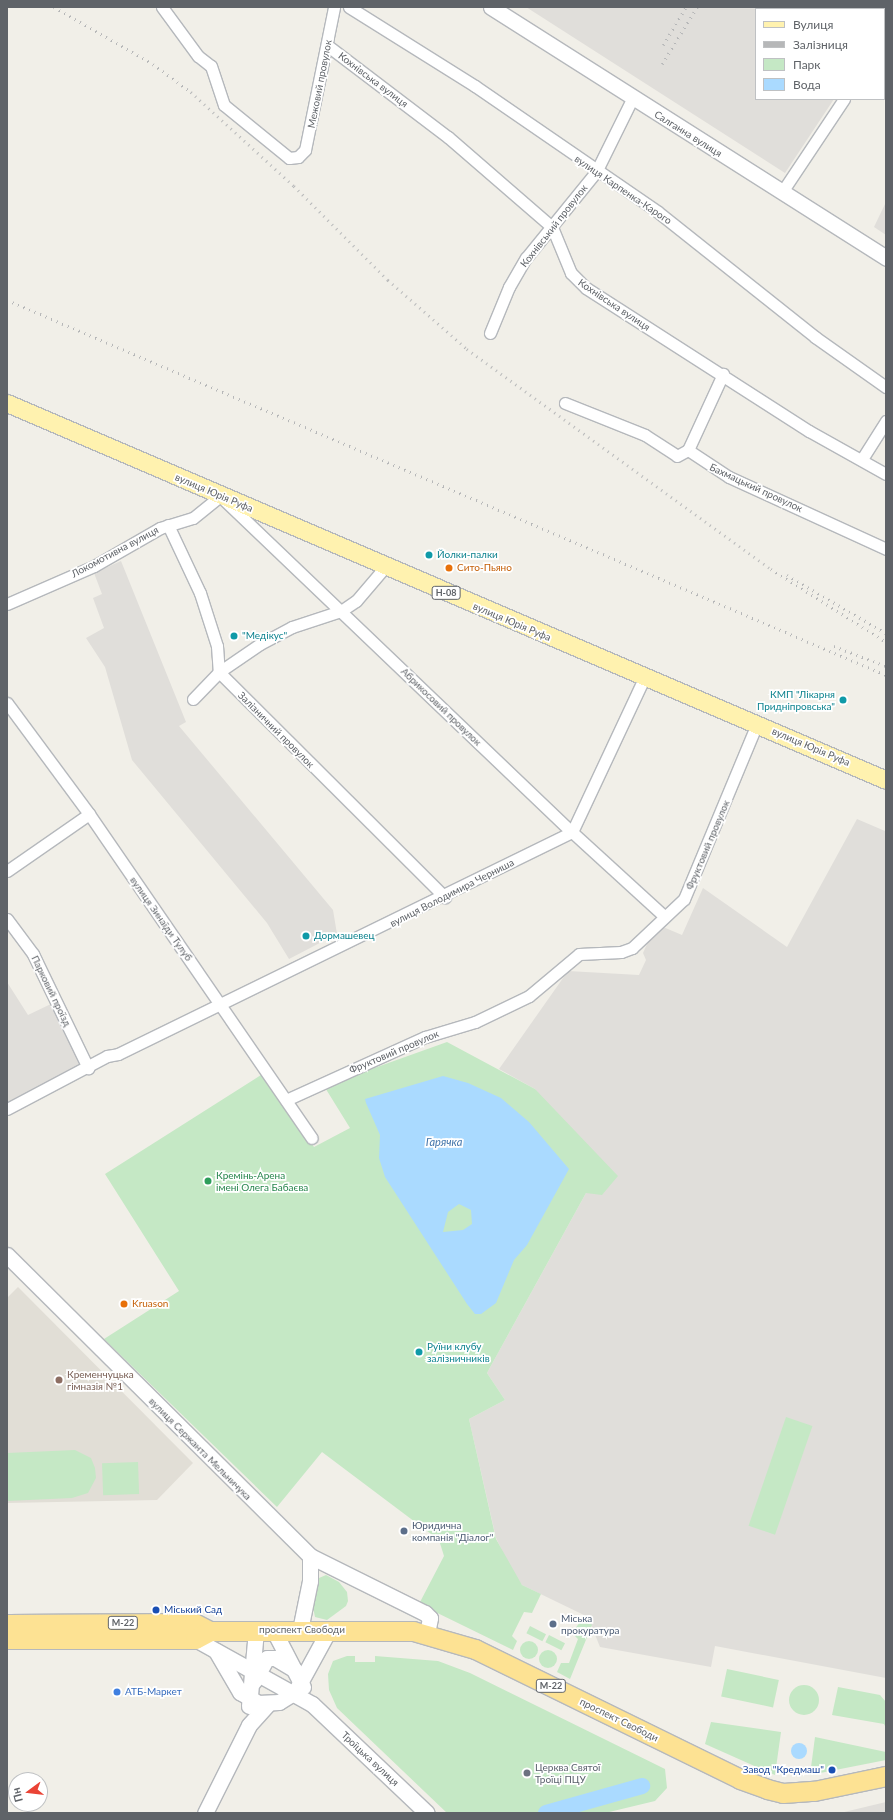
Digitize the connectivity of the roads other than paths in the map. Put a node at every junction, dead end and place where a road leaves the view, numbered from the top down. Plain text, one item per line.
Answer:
1 (334, 7) edge
2 (349, 7) edge
3 (491, 7) edge
4 (168, 9) edge
5 (328, 46) junction
6 (632, 99) junction
7 (843, 100) edge
8 (596, 172) junction
9 (782, 192) junction
10 (552, 226) junction
11 (886, 258) edge
12 (490, 333) dead end
13 (723, 374) junction
14 (886, 387) edge
15 (7, 403) edge
16 (565, 403) dead end
17 (886, 421) edge
18 (688, 450) junction
19 (862, 459) junction
20 (886, 474) edge
21 (220, 496) junction
22 (168, 525) junction
23 (886, 549) edge
24 (385, 567) junction
25 (7, 604) edge
26 (341, 611) junction
27 (219, 672) junction
28 (644, 678) junction
29 (193, 699) dead end
30 (7, 703) edge
31 (757, 724) junction
32 (886, 780) edge
33 (89, 814) junction
34 (572, 832) junction
35 (7, 871) edge
36 (445, 897) junction
37 (664, 916) junction
38 (7, 919) edge
39 (219, 1003) junction
40 (88, 1068) junction
41 (286, 1100) junction
42 (7, 1109) edge
43 (312, 1138) dead end
44 (7, 1255) edge
45 (310, 1556) junction
46 (7, 1624) edge
47 (300, 1630) junction
48 (329, 1630) junction
49 (256, 1631) junction
50 (274, 1631) junction
51 (427, 1634) junction
52 (7, 1639) edge
53 (205, 1639) junction
54 (258, 1670) junction
55 (297, 1681) junction
56 (248, 1699) junction
57 (268, 1704) junction
58 (249, 1725) junction
59 (886, 1776) edge
60 (205, 1813) edge
61 (427, 1813) edge

1 - 5 street, Межовий провулок
2 - 8 street, вулиця Карпенка-Карого
3 - 6 street, Салганна вулиця
4 - 5 street, Межовий провулок
5 - 10 street, Кохнівська вулиця
6 - 8 street, Кохнівський провулок
6 - 9 street, Салганна вулиця
7 - 9 street
8 - 10 street, Кохнівський провулок
8 - 14 street, вулиця Карпенка-Карого
9 - 11 street, Салганна вулиця
10 - 12 street, Кохнівський провулок
10 - 13 street, Кохнівська вулиця
13 - 18 street
13 - 19 street, Кохнівська вулиця
15 - 21 main road, вулиця Юрія Руфа / Н-08
16 - 18 street
17 - 19 street
18 - 23 street, Бахмацький провулок
19 - 20 street, Кохнівська вулиця
21 - 22 street, Локомотивна вулиця
21 - 24 main road, вулиця Юрія Руфа / Н-08
21 - 26 street, Абрикосовий провулок
22 - 25 street, Локомотивна вулиця
22 - 27 street
24 - 26 street
24 - 28 main road, вулиця Юрія Руфа / Н-08
26 - 27 street
26 - 34 street, Абрикосовий провулок
27 - 29 street
27 - 36 street, Залізничний провулок
28 - 31 main road, вулиця Юрія Руфа / Н-08
28 - 34 street
30 - 33 street, вулиця Зинаїди Тулуб
31 - 32 main road, вулиця Юрія Руфа / Н-08
31 - 37 street, Фруктовий провулок
33 - 35 street
33 - 39 street, вулиця Зинаїди Тулуб
34 - 36 street, вулиця Володимира Черниша
34 - 37 street, Абрикосовий провулок
36 - 39 street, вулиця Володимира Черниша
37 - 41 street, Фруктовий провулок
38 - 40 street, Парковий проїзд
39 - 40 street, вулиця Володимира Черниша
39 - 41 street, вулиця Зинаїди Тулуб
40 - 42 street, вулиця Володимира Черниша
41 - 43 street, вулиця Зинаїди Тулуб
44 - 45 street, вулиця Сержанта Мельничука
45 - 47 street
45 - 51 street, вулиця Сержанта Мельничука
46 - 53 highway, проспект Свободи / М-22
47 - 48 highway, проспект Свободи / М-22
47 - 50 highway, проспект Свободи / М-22
48 - 51 highway, проспект Свободи / М-22
48 - 55 street
49 - 50 highway, проспект Свободи / М-22
49 - 53 highway, проспект Свободи / М-22
49 - 54 street
50 - 55 street, Троїцька вулиця
51 - 59 highway, проспект Свободи / М-22
52 - 53 highway, проспект Свободи / М-22
53 - 54 street
53 - 56 street
54 - 55 street
54 - 55 street
54 - 56 street
55 - 57 street
55 - 61 street, Троїцька вулиця
56 - 57 street
56 - 58 street
57 - 58 street
58 - 60 street

